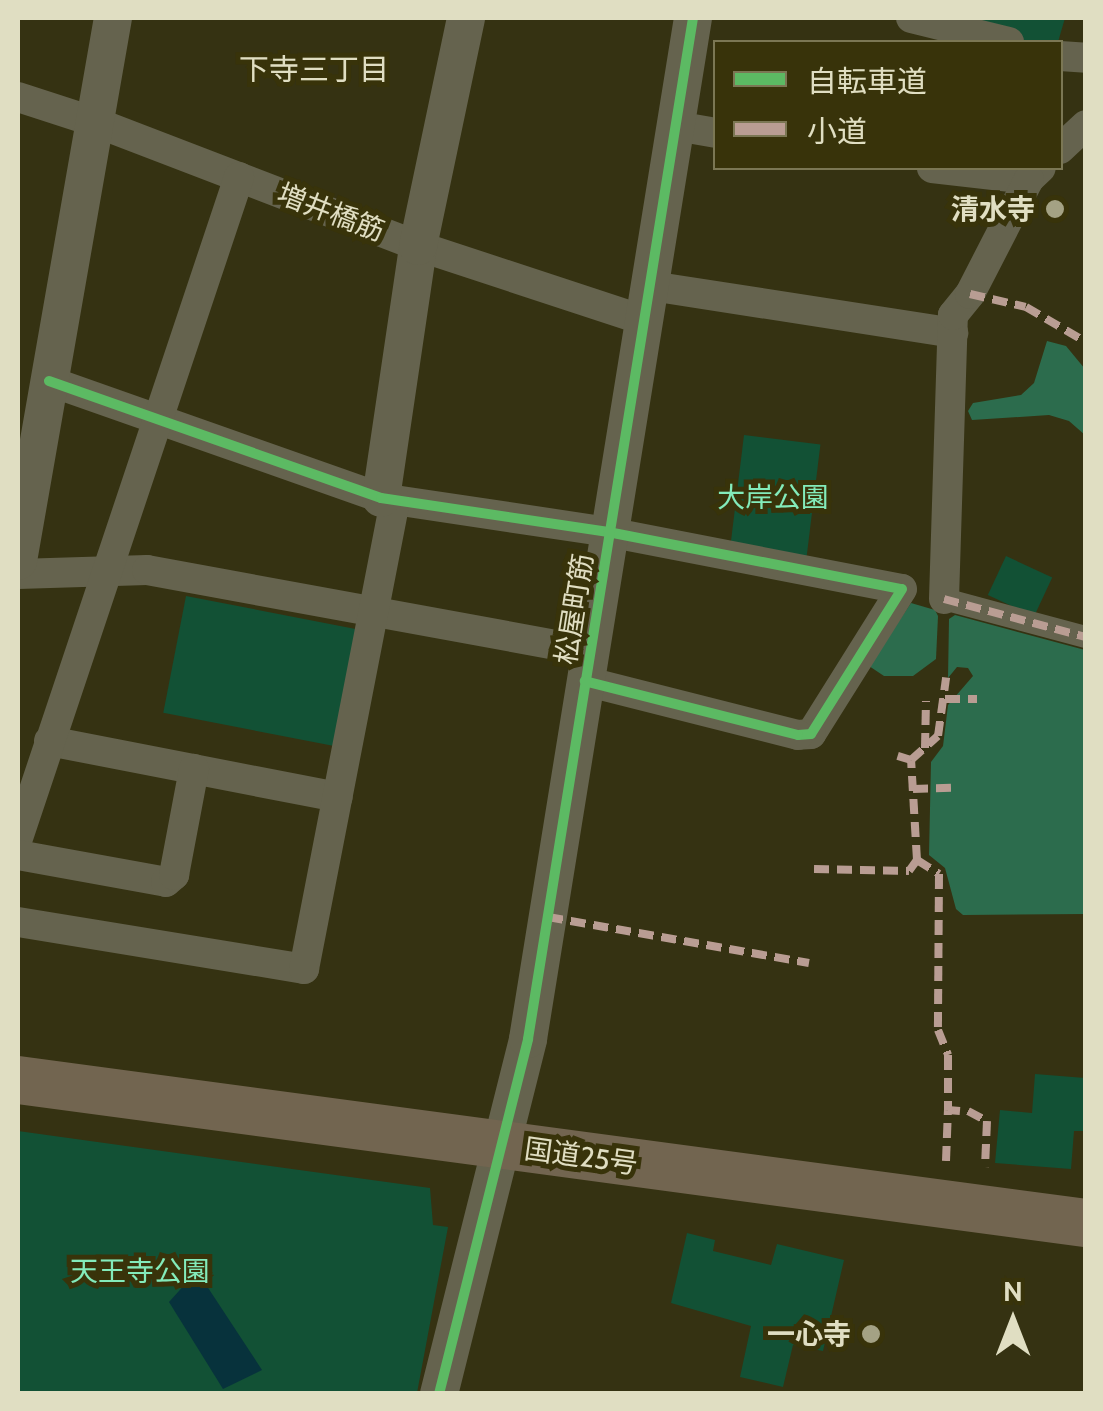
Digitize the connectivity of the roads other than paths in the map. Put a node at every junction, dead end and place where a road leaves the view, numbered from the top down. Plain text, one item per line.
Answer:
1 (114, 18) edge
2 (466, 18) edge
3 (692, 18) edge
4 (911, 18) edge
5 (1001, 40) edge
6 (18, 97) edge
7 (95, 122) junction
8 (676, 126) junction
9 (1086, 126) edge
10 (713, 132) edge
11 (1063, 146) edge
12 (973, 170) edge
13 (1035, 173) edge
14 (239, 177) junction
15 (418, 246) junction
16 (649, 303) junction
17 (952, 332) junction
18 (49, 381) junction
19 (157, 418) junction
20 (388, 499) junction
21 (608, 532) junction
22 (18, 562) edge
23 (18, 574) edge
24 (103, 574) junction
25 (944, 598) joint
26 (375, 614) junction
27 (1086, 637) edge
28 (588, 666) junction
29 (49, 741) junction
30 (194, 769) junction
31 (338, 797) junction
32 (18, 838) edge
33 (18, 855) edge
34 (18, 922) edge
35 (18, 1080) edge
36 (500, 1146) junction
37 (1086, 1223) edge
38 (438, 1394) edge

1 - 7 street
2 - 15 street
3 - 8 street, 松屋町筋
4 - 5 street
6 - 7 street, 増井橋筋
7 - 14 street, 増井橋筋
7 - 18 street
8 - 10 street
8 - 16 street, 松屋町筋
9 - 11 street
12 - 13 street
13 - 17 street
14 - 15 street, 増井橋筋
14 - 19 street
15 - 16 street, 増井橋筋
15 - 20 street
16 - 17 street, 増井橋筋
16 - 21 street, 松屋町筋
17 - 25 street
18 - 19 street
18 - 22 street
19 - 20 street
19 - 24 street
20 - 21 street
20 - 26 street
21 - 28 street, 松屋町筋
21 - 28 street
23 - 24 street
24 - 26 street
24 - 29 street
25 - 27 street
26 - 28 street
26 - 31 street
28 - 36 street, 松屋町筋
29 - 30 street
29 - 32 street
30 - 31 street
30 - 33 street
31 - 34 street
35 - 36 highway, 国道25号
36 - 37 highway, 国道25号
36 - 38 street, 松屋町筋

